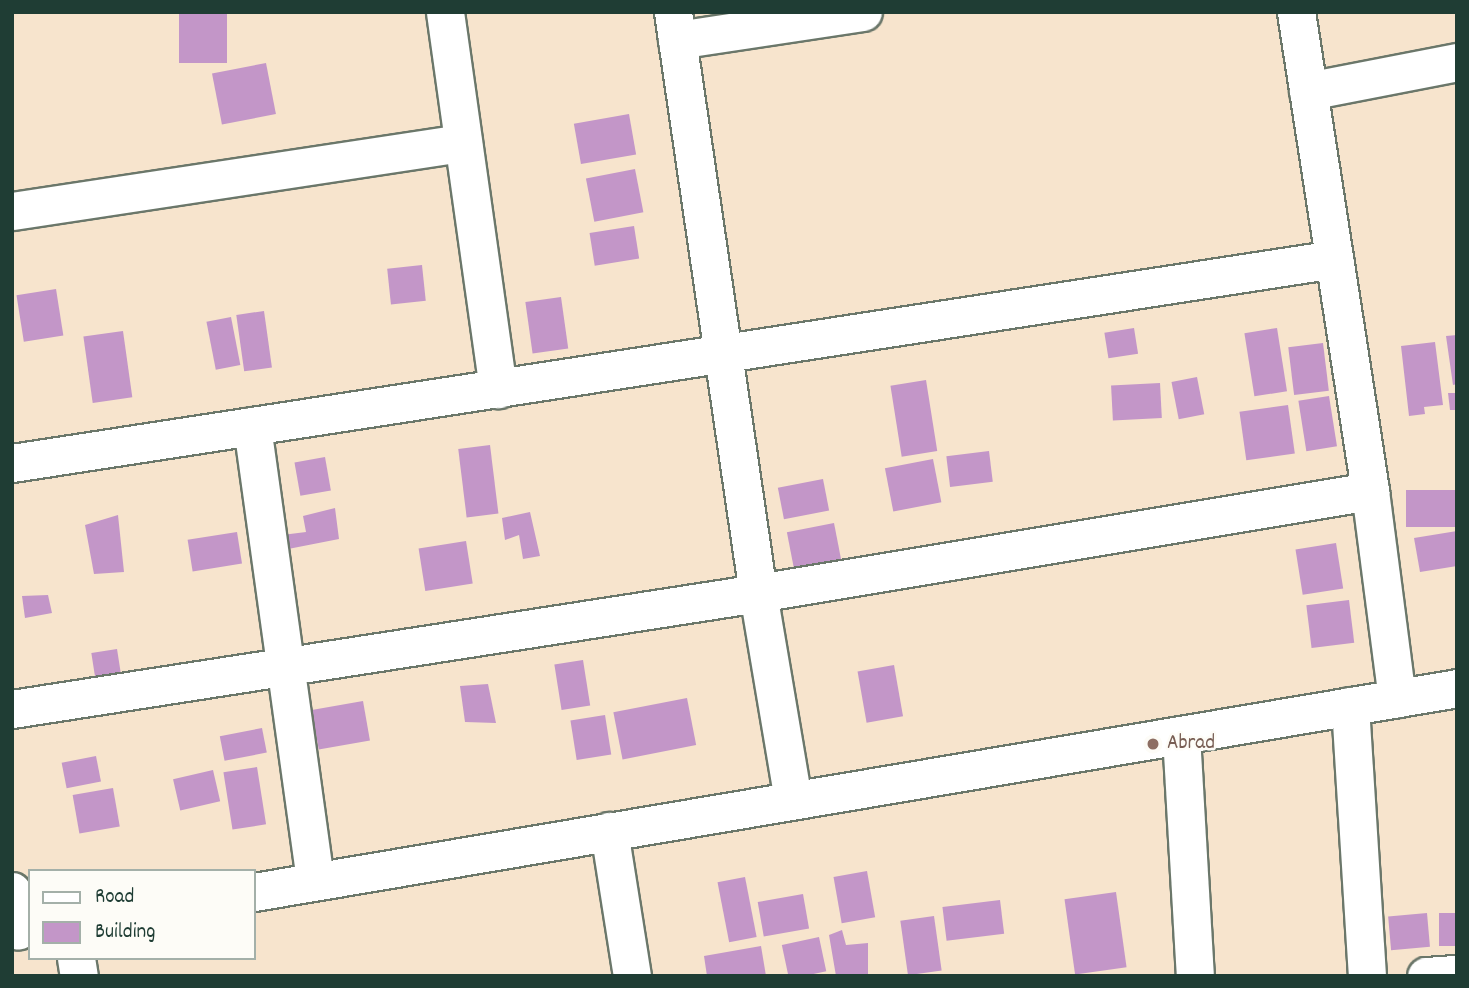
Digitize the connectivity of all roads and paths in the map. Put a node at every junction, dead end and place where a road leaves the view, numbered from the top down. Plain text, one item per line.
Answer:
1 (445, 12) edge
2 (863, 12) edge
3 (1296, 12) edge
4 (675, 26) edge
5 (1457, 62) edge
6 (1308, 91) junction
7 (463, 143) junction
8 (12, 211) edge
9 (1334, 259) junction
10 (723, 354) junction
11 (498, 389) junction
12 (252, 426) junction
13 (12, 463) edge
14 (1370, 491) junction
15 (758, 593) junction
16 (286, 665) junction
17 (1457, 688) edge
18 (1397, 698) junction
19 (1350, 706) junction
20 (12, 709) edge
21 (1181, 734) junction
22 (793, 800) junction
23 (610, 831) junction
24 (315, 881) junction
25 (12, 891) edge
26 (256, 892) edge
27 (20, 931) edge
28 (1457, 974) edge
29 (632, 976) edge
30 (1195, 976) edge
31 (1367, 976) edge
32 (1426, 976) edge

1 - 7 street
2 - 4 street
3 - 6 street
4 - 10 street
5 - 6 street
6 - 9 street
7 - 8 street
7 - 11 street
9 - 10 street
9 - 14 street
10 - 11 street
10 - 15 street
11 - 12 street
12 - 13 street
12 - 16 street
14 - 15 street
14 - 18 street
15 - 16 street
15 - 22 street
16 - 20 street
16 - 24 street
17 - 18 street
18 - 19 street
19 - 21 street
19 - 31 street
21 - 22 street
21 - 30 street
22 - 23 street
23 - 24 street
23 - 29 street
24 - 26 street
25 - 27 street
28 - 32 street

